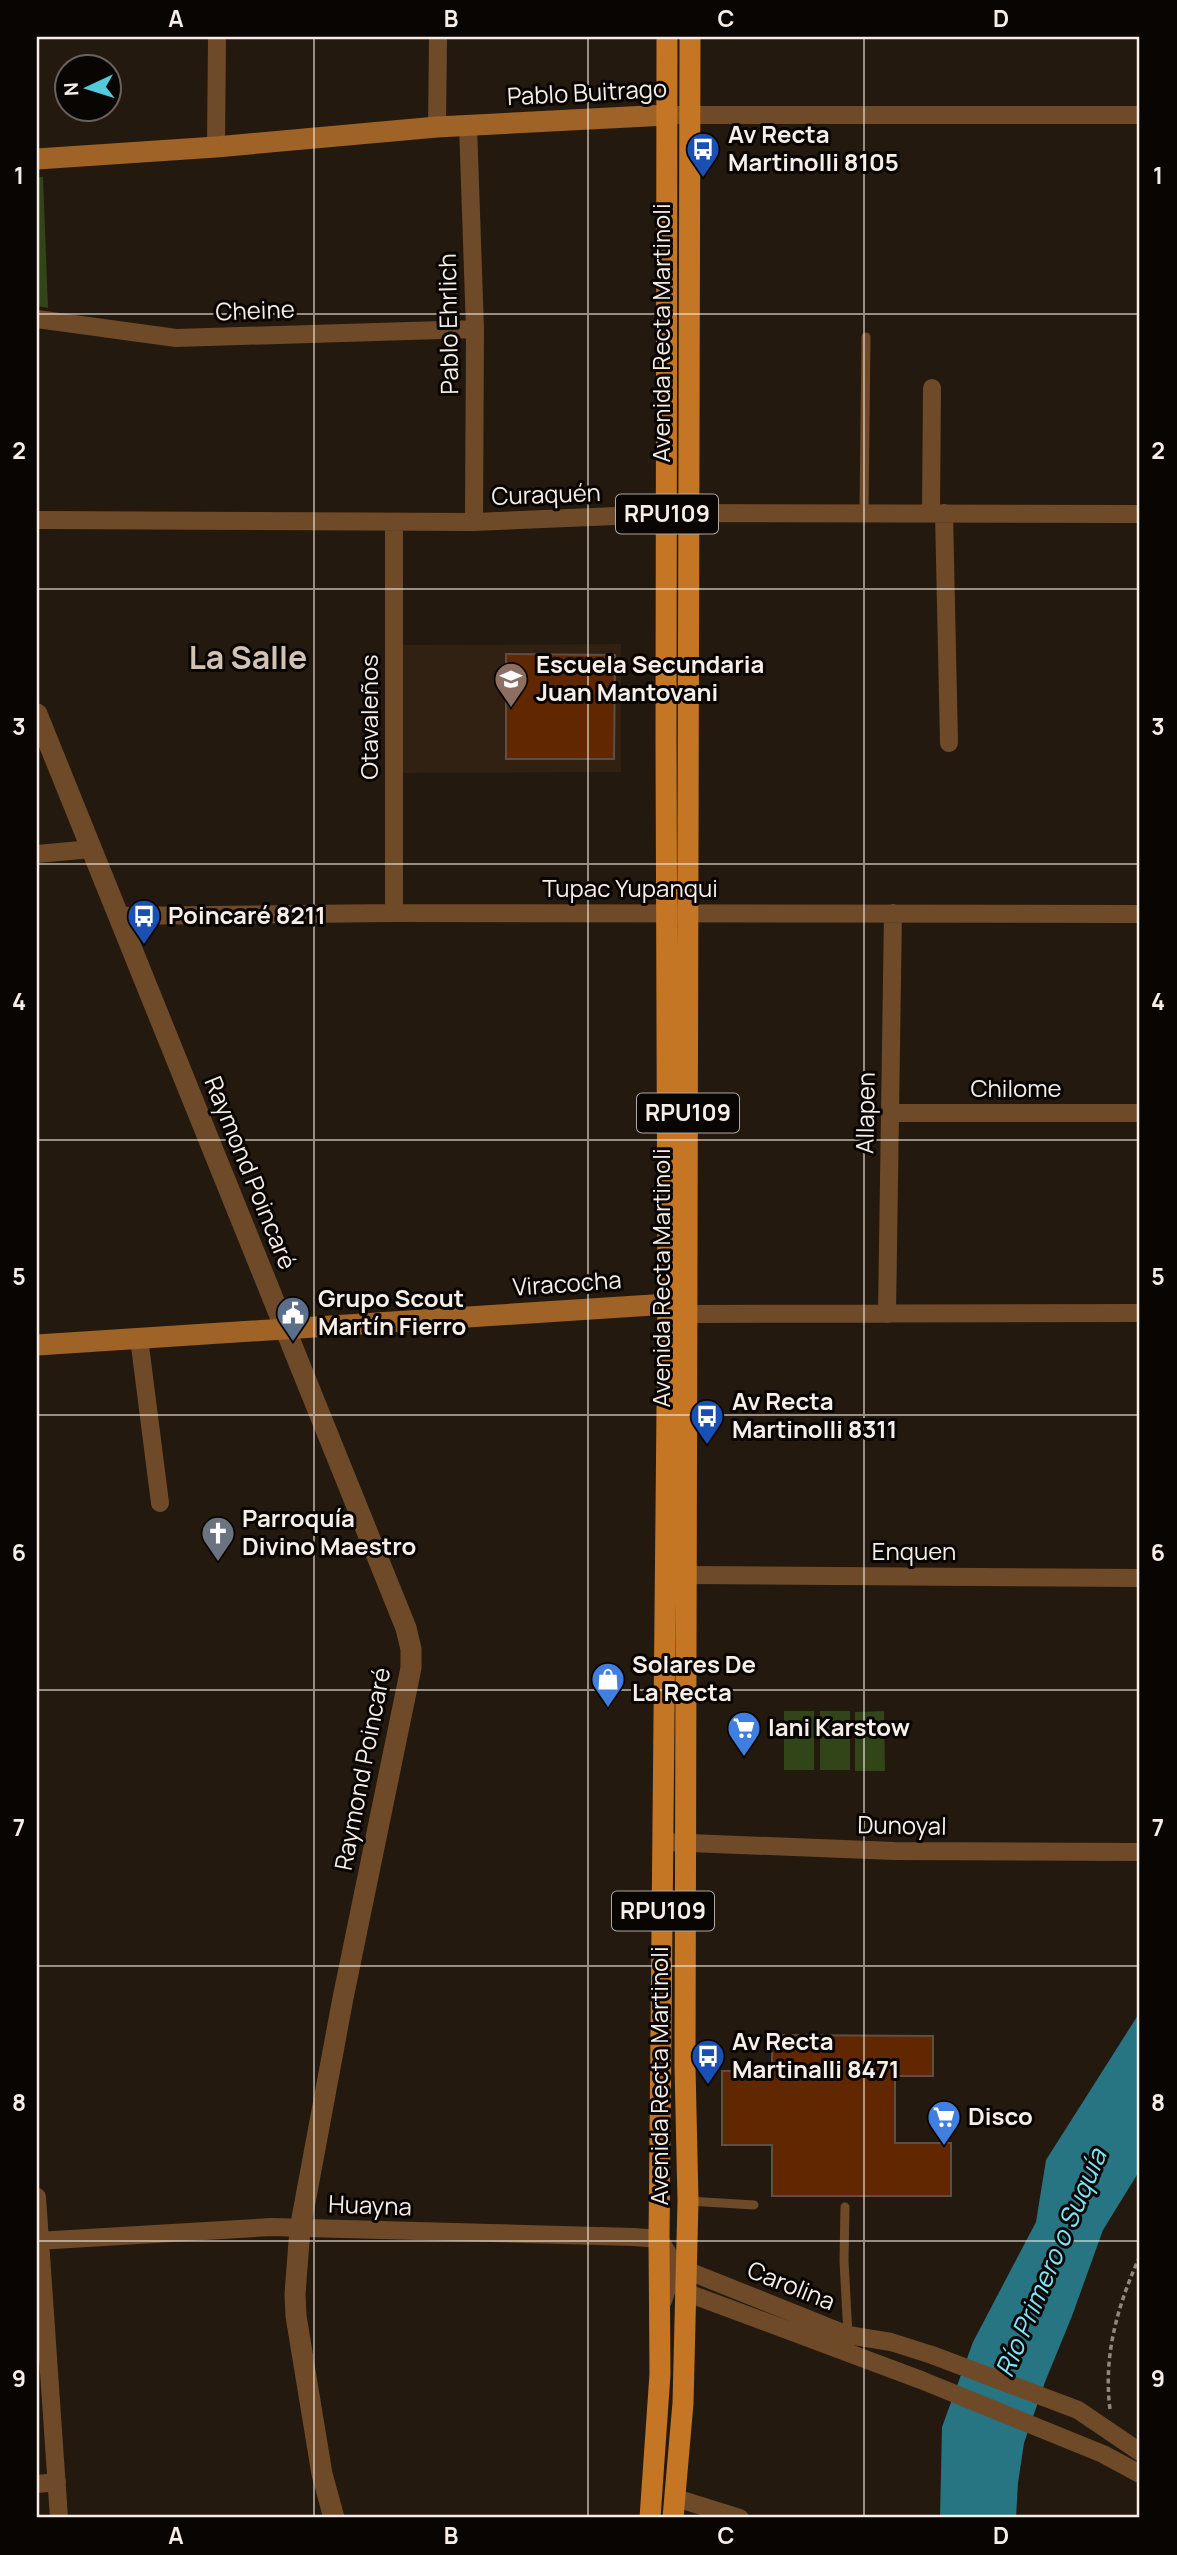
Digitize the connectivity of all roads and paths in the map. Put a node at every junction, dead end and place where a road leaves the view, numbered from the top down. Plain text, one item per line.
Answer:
1 (216, 37) edge
2 (438, 37) edge
3 (667, 37) edge
4 (690, 37) edge
5 (667, 115) junction
6 (688, 115) junction
7 (1140, 115) edge
8 (467, 125) junction
9 (437, 127) junction
10 (216, 147) junction
11 (37, 159) edge
12 (37, 319) edge
13 (475, 329) junction
14 (866, 337) dead end
15 (932, 388) dead end
16 (864, 512) junction
17 (938, 513) junction
18 (677, 514) junction
19 (1140, 514) edge
20 (37, 520) edge
21 (394, 522) junction
22 (474, 522) junction
23 (37, 714) edge
24 (42, 742) edge
25 (949, 743) dead end
26 (92, 849) junction
27 (37, 854) edge
28 (394, 913) junction
29 (678, 913) junction
30 (893, 913) junction
31 (1140, 914) edge
32 (119, 916) junction
33 (891, 1113) junction
34 (1140, 1113) edge
35 (668, 1304) junction
36 (1140, 1313) edge
37 (688, 1314) junction
38 (887, 1314) junction
39 (284, 1328) junction
40 (139, 1338) junction
41 (37, 1345) edge
42 (160, 1503) dead end
43 (687, 1575) junction
44 (1140, 1578) edge
45 (664, 1842) junction
46 (686, 1843) junction
47 (1140, 1852) edge
48 (37, 2197) edge
49 (688, 2201) junction
50 (754, 2205) dead end
51 (845, 2207) dead end
52 (300, 2229) junction
53 (38, 2241) edge
54 (1140, 2256) edge
55 (674, 2266) junction
56 (660, 2312) junction
57 (844, 2342) junction
58 (1113, 2432) junction
59 (1140, 2452) edge
60 (1103, 2454) junction
61 (1140, 2474) edge
62 (57, 2482) junction
63 (37, 2484) edge
64 (675, 2508) edge
65 (59, 2518) edge
66 (334, 2518) edge
67 (650, 2518) edge
68 (740, 2518) edge

1 - 10 street
2 - 9 street
3 - 5 main road, Avenida Recta Martinoli / RPU109
4 - 6 main road, Avenida Recta Martinoli / RPU109
5 - 6 street, Pablo Buitrago
5 - 8 main road, Pablo Buitrago
5 - 18 main road, Avenida Recta Martinoli / RPU109
6 - 7 street, Pablo Buitrago
6 - 18 main road, Avenida Recta Martinoli / RPU109
8 - 9 main road, Pablo Buitrago
8 - 13 street, Pablo Ehrlich
9 - 10 main road, Pablo Buitrago
10 - 11 main road, Pablo Buitrago
12 - 13 street, Cheine
13 - 22 street, Pablo Ehrlich
14 - 16 lane
15 - 17 street
16 - 17 street, Curaquén
16 - 18 street, Curaquén
17 - 19 street, Curaquén
17 - 25 street
18 - 22 street, Curaquén
18 - 29 main road, Avenida Recta Martinoli / RPU109
20 - 21 street, Curaquén
21 - 22 street, Curaquén
21 - 28 street, Otavaleños
23 - 24 street, Raymond Poincaré
24 - 26 street, Raymond Poincaré
26 - 27 street
26 - 32 street, Raymond Poincaré
28 - 29 street, Tupac Yupanqui
28 - 32 street, Tupac Yupanqui
29 - 30 street, Tupac Yupanqui
29 - 35 main road, Avenida Recta Martinoli / RPU109
29 - 37 main road, Avenida Recta Martinoli / RPU109
30 - 31 street, Tupac Yupanqui
30 - 33 street, Allapen
32 - 39 street, Raymond Poincaré
33 - 34 street, Chilome
33 - 38 street, Allapen
35 - 37 street
35 - 39 main road, Viracocha
35 - 45 main road, Avenida Recta Martinoli / RPU109
36 - 38 street
37 - 38 street
37 - 43 main road, Avenida Recta Martinoli / RPU109
39 - 40 main road, Viracocha
39 - 52 street, Raymond Poincaré
40 - 41 main road, Viracocha
40 - 42 street
43 - 44 street, Enquen
43 - 46 main road, Avenida Recta Martinoli / RPU109
45 - 46 street, Dunoyal
45 - 55 main road, Avenida Recta Martinoli / RPU109
46 - 47 street, Dunoyal
46 - 49 main road, Avenida Recta Martinoli / RPU109
48 - 53 street
49 - 50 lane
49 - 55 main road, Avenida Recta Martinoli / RPU109
51 - 57 lane
52 - 53 street, Huayna
52 - 55 street, Huayna
52 - 66 street, Raymond Poincaré
53 - 62 street
54 - 58 path
55 - 56 main road, Avenida Recta Martinoli / RPU109
55 - 56 street
55 - 57 street, Carolina
55 - 64 main road, Avenida Recta Martinoli / RPU109
56 - 67 main road, Avenida Recta Martinoli / RPU109
57 - 58 street, Carolina
57 - 60 street, Carolina
58 - 59 street
58 - 60 street
60 - 61 street
62 - 63 street
62 - 65 street
64 - 68 street

